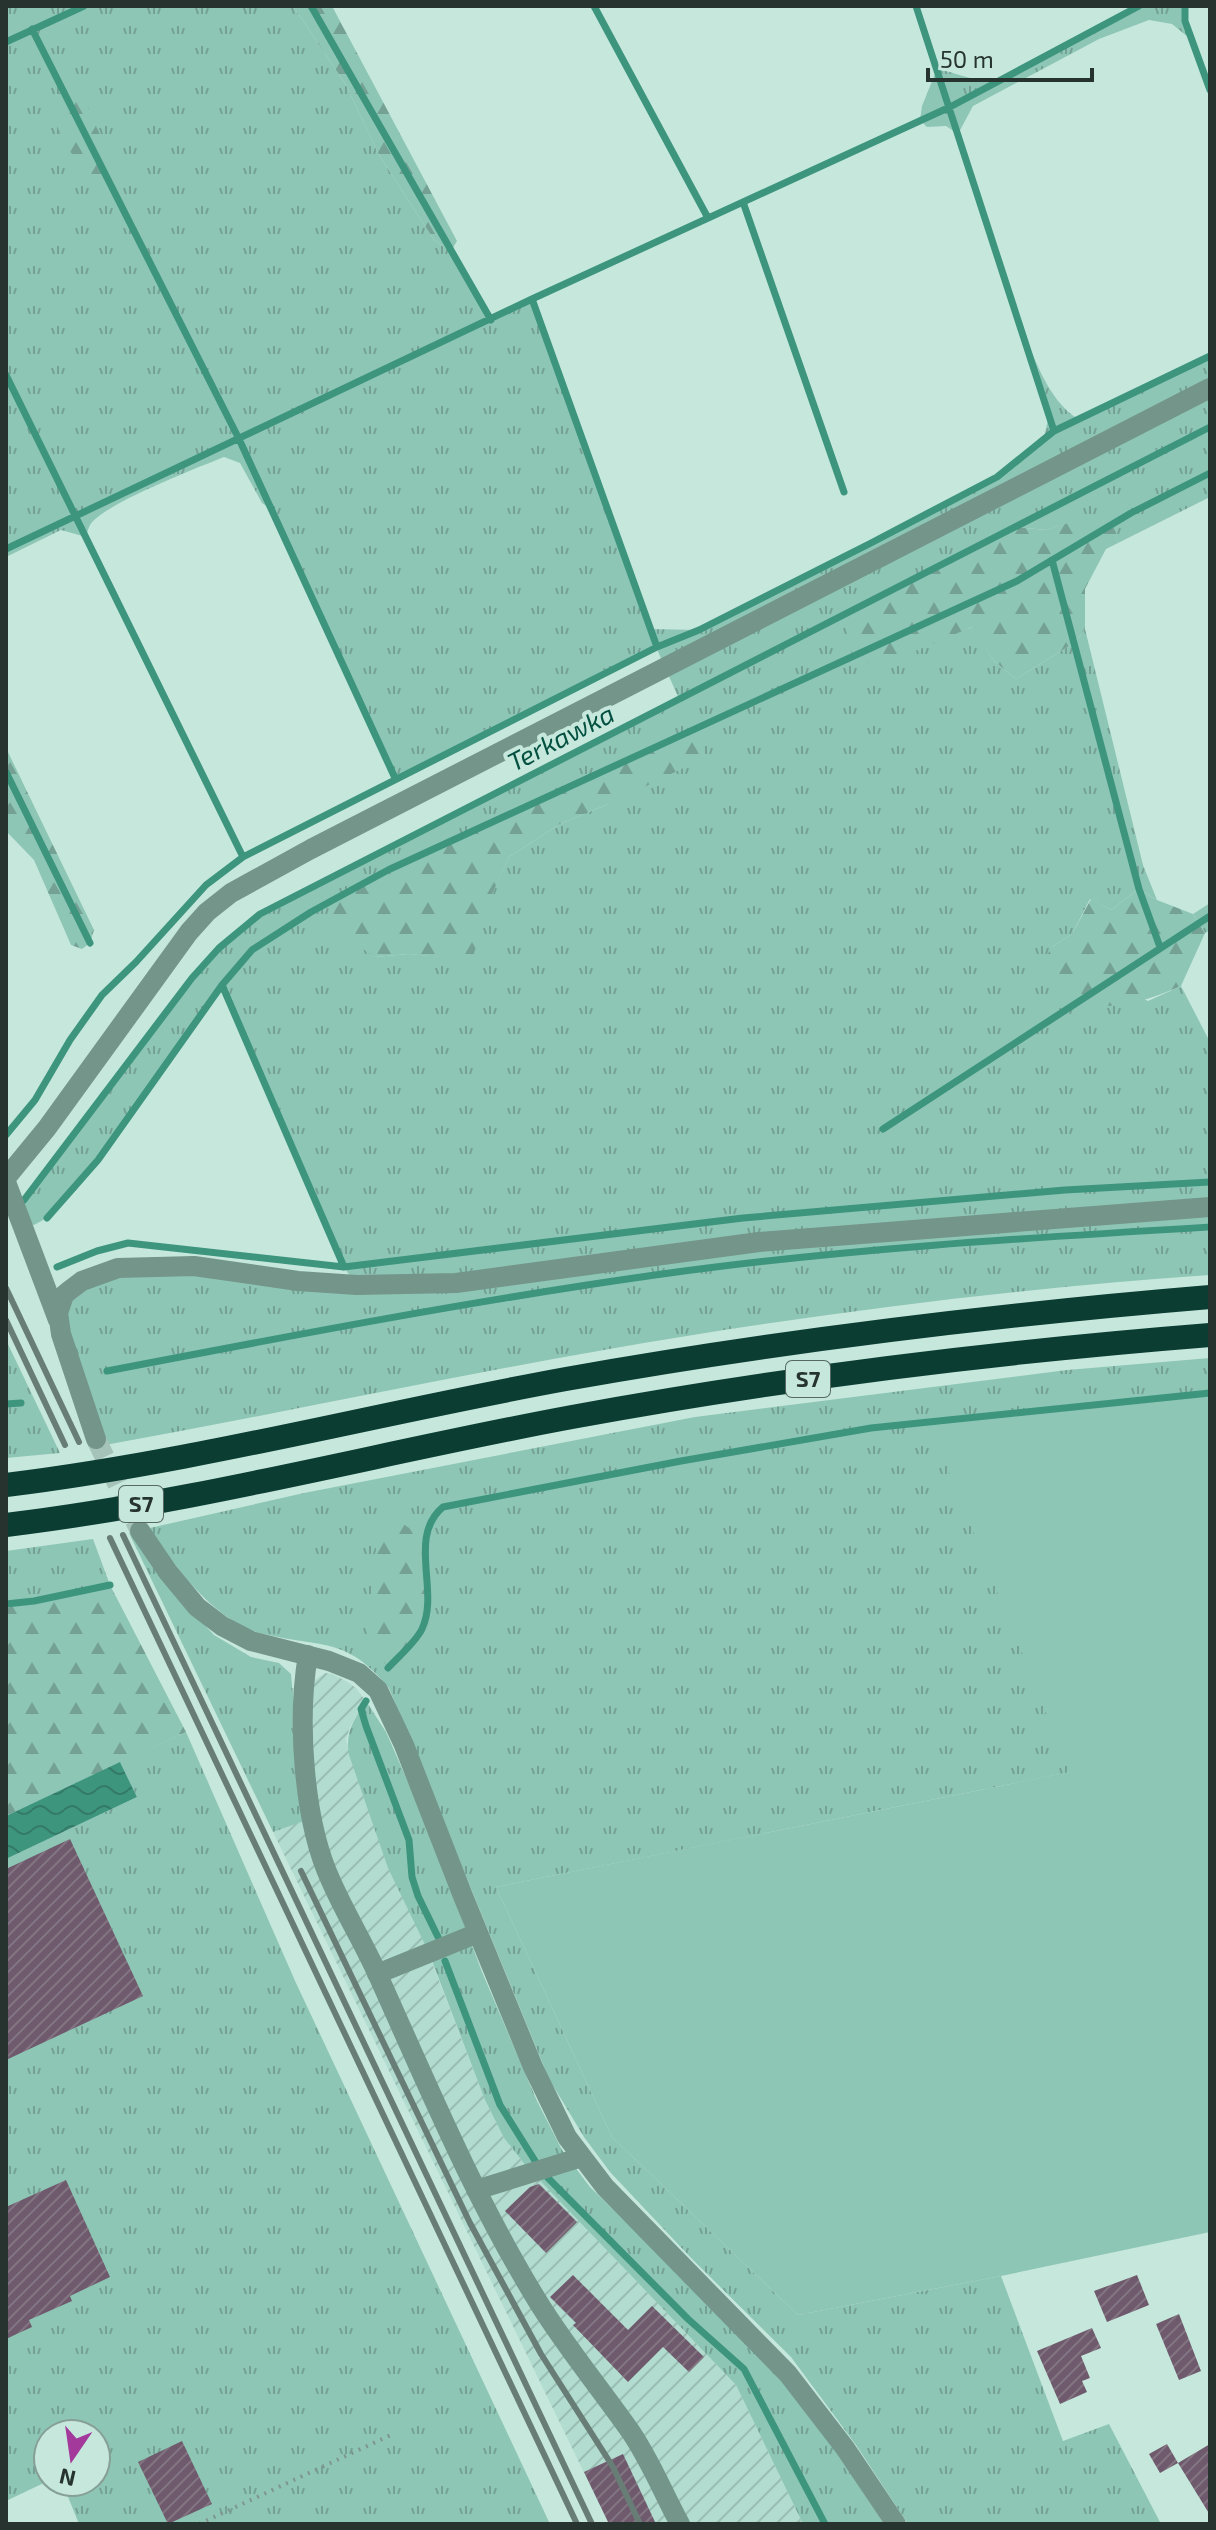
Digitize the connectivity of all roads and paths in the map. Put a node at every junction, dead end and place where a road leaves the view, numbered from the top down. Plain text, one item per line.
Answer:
1 (1210, 388) edge
2 (6, 1180) edge
3 (1210, 1207) edge
4 (1210, 1297) edge
5 (59, 1322) junction
6 (1210, 1335) edge
7 (96, 1439) tunnel mouth
8 (6, 1485) edge
9 (6, 1525) edge
10 (140, 1531) tunnel mouth
11 (308, 1655) junction
12 (478, 1933) junction
13 (377, 1974) junction
14 (582, 2157) junction
15 (476, 2190) junction
16 (393, 2434) dead end
17 (199, 2524) edge
18 (680, 2524) edge
19 (896, 2524) edge

1 - 2 street
2 - 5 street
3 - 5 street
4 - 8 highway, S7
5 - 7 street
6 - 9 highway, S7
10 - 11 street
11 - 12 street
11 - 13 street
12 - 13 street
12 - 14 street
13 - 15 street
14 - 15 street
14 - 19 street
15 - 18 street
16 - 17 path

